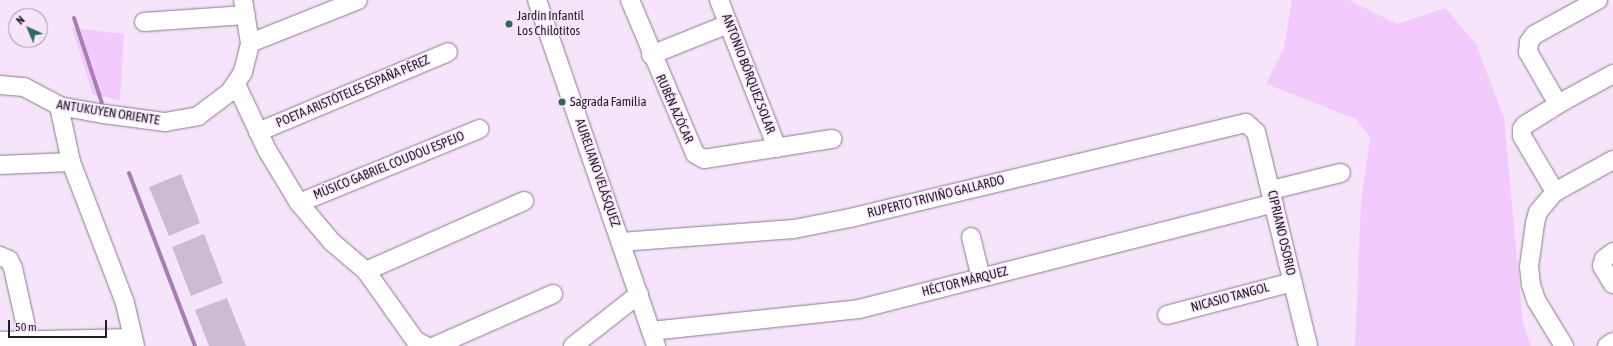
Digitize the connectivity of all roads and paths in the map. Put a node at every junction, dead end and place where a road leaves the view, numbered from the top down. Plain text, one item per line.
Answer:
1 (358, 0) edge
2 (537, 0) edge
3 (630, 0) edge
4 (719, 0) edge
5 (1598, 0) edge
6 (244, 7) edge
7 (144, 22) dead end
8 (728, 24) junction
9 (250, 44) junction
10 (448, 52) dead end
11 (651, 55) junction
12 (1613, 74) edge
13 (236, 84) junction
14 (0, 85) edge
15 (1558, 104) junction
16 (58, 106) junction
17 (1246, 123) joint
18 (479, 129) dead end
19 (258, 132) junction
20 (832, 139) dead end
21 (777, 148) junction
22 (1613, 160) edge
23 (71, 162) junction
24 (0, 165) edge
25 (1341, 173) dead end
26 (1555, 192) junction
27 (1272, 197) junction
28 (524, 201) dead end
29 (299, 203) junction
30 (971, 237) dead end
31 (621, 242) junction
32 (1608, 255) edge
33 (0, 256) edge
34 (366, 271) junction
35 (981, 278) junction
36 (1293, 282) junction
37 (1613, 284) edge
38 (553, 294) dead end
39 (639, 294) junction
40 (1167, 315) dead end
41 (653, 338) edge
42 (29, 340) junction
43 (0, 341) edge
44 (134, 342) edge
45 (1613, 342) edge
46 (426, 346) edge
47 (435, 346) edge
48 (573, 346) edge
49 (1308, 346) edge
50 (1564, 346) edge
51 (1607, 346) edge

1 - 9 street
2 - 31 street, AURELIANO VELÁSQUEZ
3 - 11 street, RUBÉN AZÓCAR
4 - 8 street, ANTONIO BÓRQUEZ SOLAR
5 - 15 street
6 - 7 street
6 - 9 street
8 - 11 street
8 - 21 street, ANTONIO BÓRQUEZ SOLAR
9 - 13 street
10 - 19 street, POETA ARISTÓTELES ESPAÑA PÉREZ
11 - 21 street, RUBÉN AZÓCAR
12 - 15 street
13 - 16 street, ANTUKUYEN ORIENTE
13 - 19 street
14 - 16 street, ANTUKUYEN ORIENTE
15 - 26 street
16 - 23 street
17 - 27 street, CIPRIANO OSORIO
17 - 31 street, RUPERTO TRIVIÑO GALLARDO
18 - 29 street, MÚSICO GABRIEL COUDOU ESPEJO
19 - 29 street
20 - 21 street, RUBÉN AZÓCAR
22 - 26 street
23 - 24 street
23 - 44 street
25 - 27 street, HÉCTOR MÁRQUEZ
26 - 50 street
27 - 35 street, HÉCTOR MÁRQUEZ
27 - 36 street, CIPRIANO OSORIO
28 - 34 street
29 - 34 street
30 - 35 street
31 - 39 street, AURELIANO VELÁSQUEZ
32 - 37 street
33 - 42 street
34 - 46 street
35 - 41 street, HÉCTOR MÁRQUEZ
36 - 40 street, NICASIO TANGOL
36 - 49 street, CIPRIANO OSORIO
38 - 47 street
39 - 41 street, AURELIANO VELÁSQUEZ
39 - 48 street
42 - 43 street
42 - 44 street
45 - 51 street

